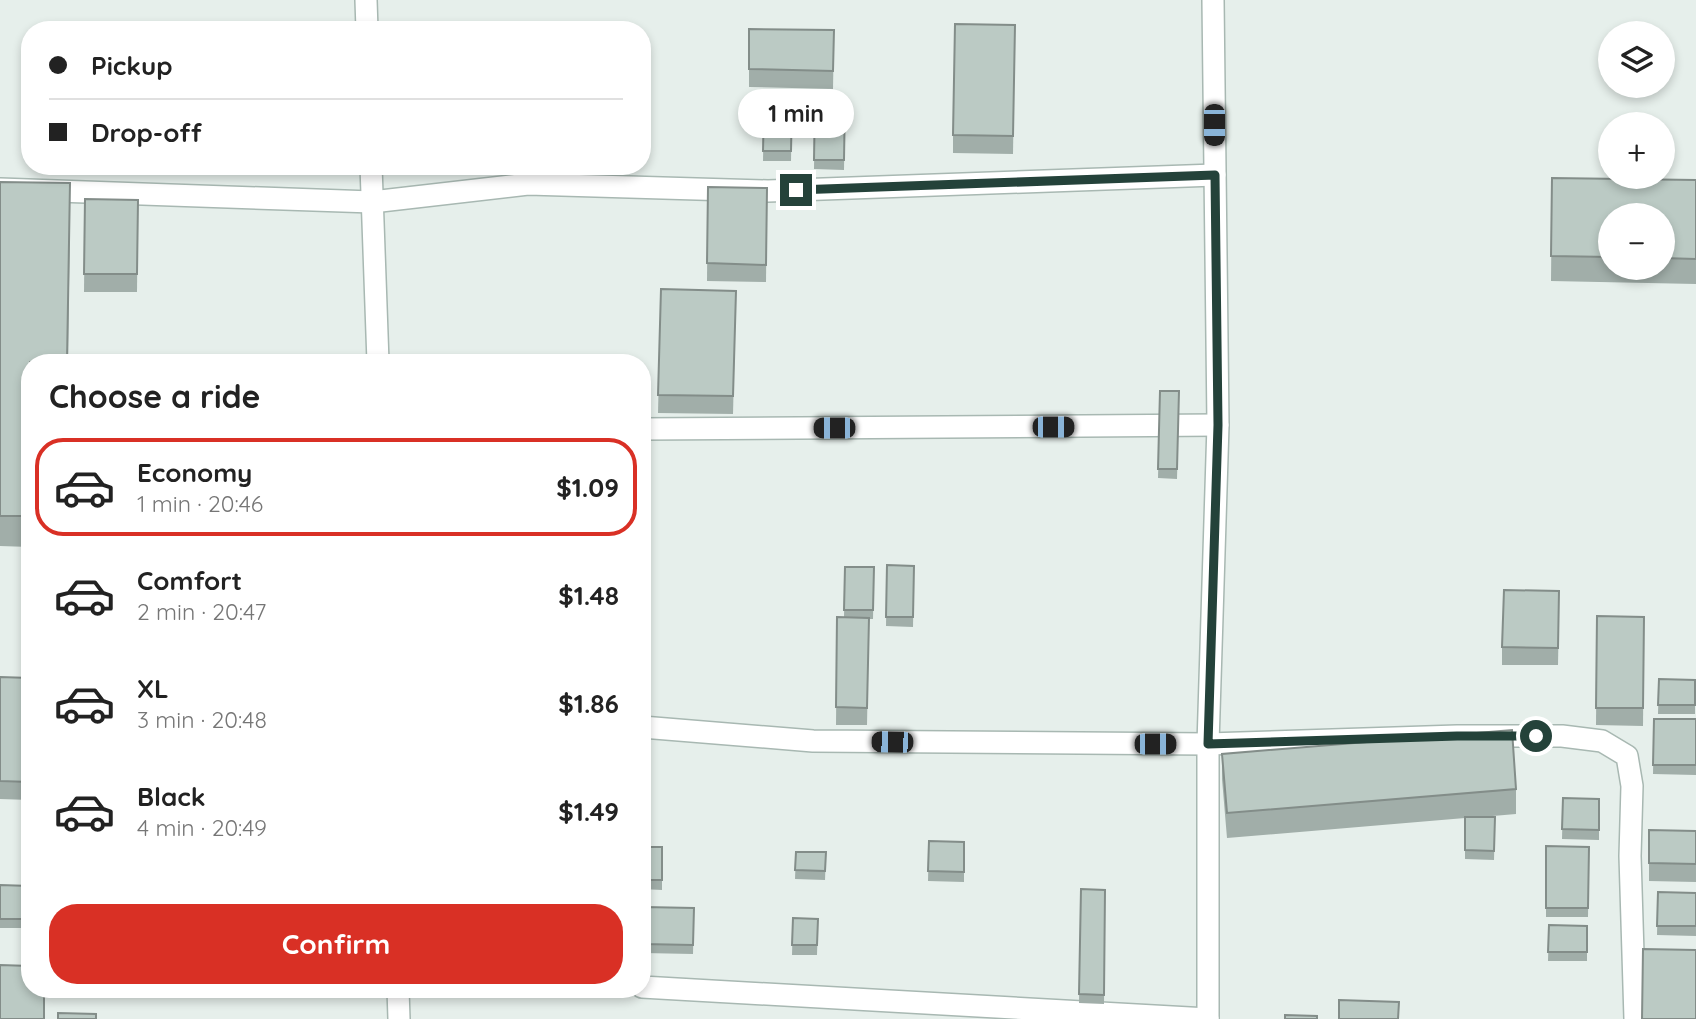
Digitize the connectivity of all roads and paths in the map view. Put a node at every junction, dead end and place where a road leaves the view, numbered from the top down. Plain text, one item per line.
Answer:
1 (366, 0) edge
2 (1213, 0) edge
3 (367, 21) edge
4 (371, 175) edge
5 (1215, 175) junction
6 (0, 189) edge
7 (372, 202) junction
8 (378, 354) edge
9 (1218, 425) junction
10 (651, 429) edge
11 (651, 728) edge
12 (1208, 744) junction
13 (651, 988) edge
14 (398, 998) edge
15 (399, 1019) edge
16 (1208, 1019) edge
17 (1635, 1019) edge

1 - 3 street
2 - 5 street
4 - 7 street
5 - 7 street
5 - 9 street
6 - 7 street
7 - 8 street
9 - 10 street
9 - 12 street
11 - 12 street
12 - 16 street
12 - 17 street
13 - 16 street
14 - 15 street

